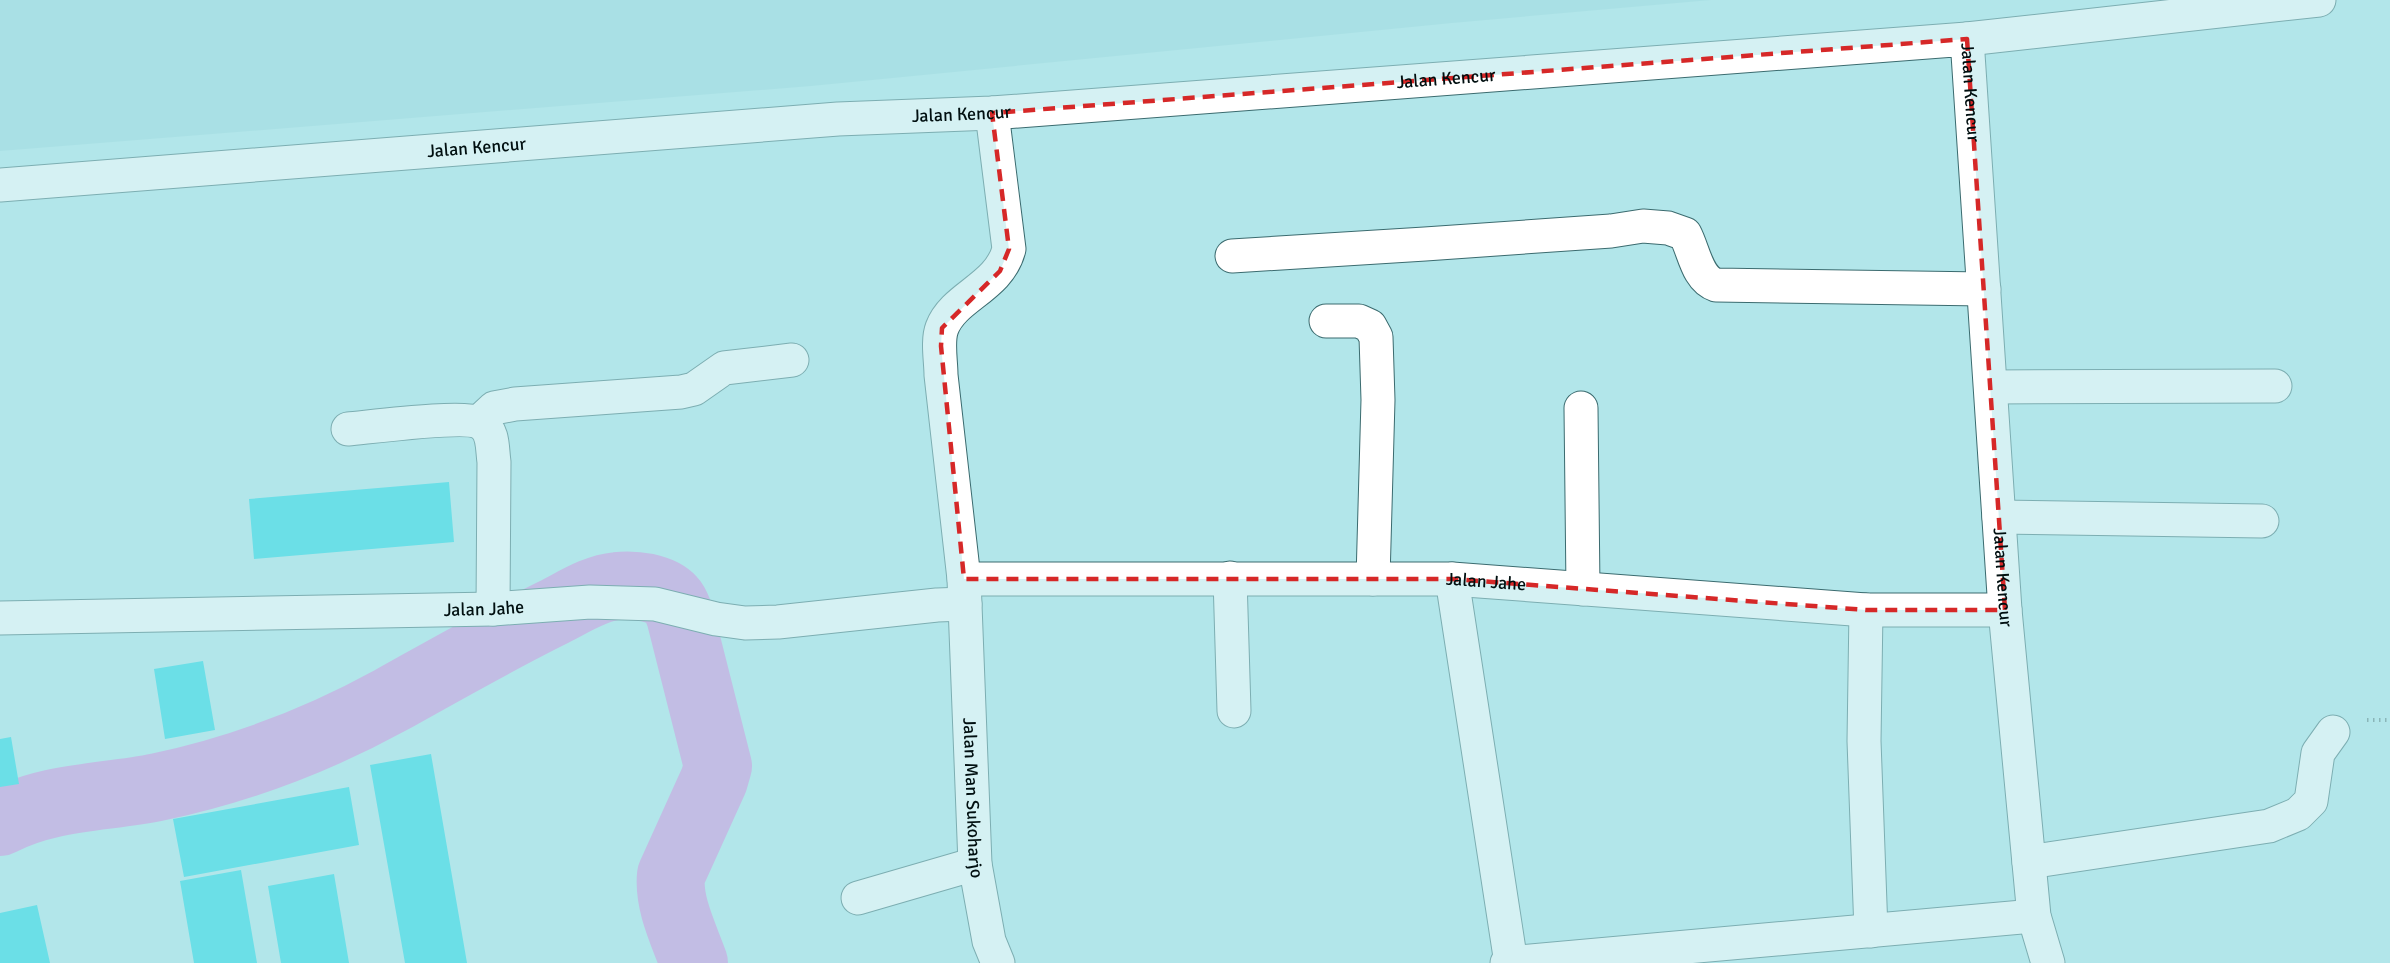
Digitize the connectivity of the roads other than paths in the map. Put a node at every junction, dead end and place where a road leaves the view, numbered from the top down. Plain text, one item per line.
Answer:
1 (2319, 0) edge
2 (1967, 39) junction
3 (992, 113) junction
4 (0, 185) edge
5 (1232, 256) dead end
6 (1984, 289) junction
7 (1326, 321) dead end
8 (792, 360) dead end
9 (2275, 386) dead end
10 (1991, 387) junction
11 (1581, 408) dead end
12 (479, 422) junction
13 (348, 429) dead end
14 (2000, 517) junction
15 (2262, 521) dead end
16 (1230, 578) junction
17 (1373, 579) junction
18 (1452, 579) junction
19 (1583, 589) junction
20 (965, 605) junction
21 (493, 609) junction
22 (1866, 610) junction
23 (2005, 610) junction
24 (0, 618) edge
25 (1234, 711) dead end
26 (2332, 732) dead end
27 (2029, 861) junction
28 (975, 864) junction
29 (858, 898) dead end
30 (2034, 916) junction
31 (1871, 931) junction
32 (998, 963) edge
33 (1509, 963) edge
34 (2048, 963) edge

1 - 2 street
2 - 3 street, Jalan Kencur
2 - 6 street, Jalan Kencur
3 - 4 street, Jalan Kencur
3 - 20 street, Jalan Man Sukoharjo
5 - 6 street
6 - 10 street, Jalan Kencur
7 - 17 street
8 - 12 street
9 - 10 street
10 - 14 street, Jalan Kencur
11 - 19 street
12 - 13 street
12 - 21 street
14 - 15 street
14 - 23 street, Jalan Kencur
16 - 17 street, Jalan Jahe
16 - 20 street, Jalan Jahe
16 - 25 street
17 - 18 street, Jalan Jahe
18 - 19 street, Jalan Jahe
18 - 33 street
19 - 22 street, Jalan Jahe
20 - 21 street, Jalan Jahe
20 - 28 street, Jalan Man Sukoharjo
21 - 24 street, Jalan Jahe
22 - 23 street, Jalan Jahe
22 - 31 street
23 - 27 street, Jalan Kencur
26 - 27 street
27 - 30 street, Jalan Kencur
28 - 29 street
28 - 32 street, Jalan Man Sukoharjo
30 - 31 street
30 - 34 street, Jalan Kencur
31 - 33 street

